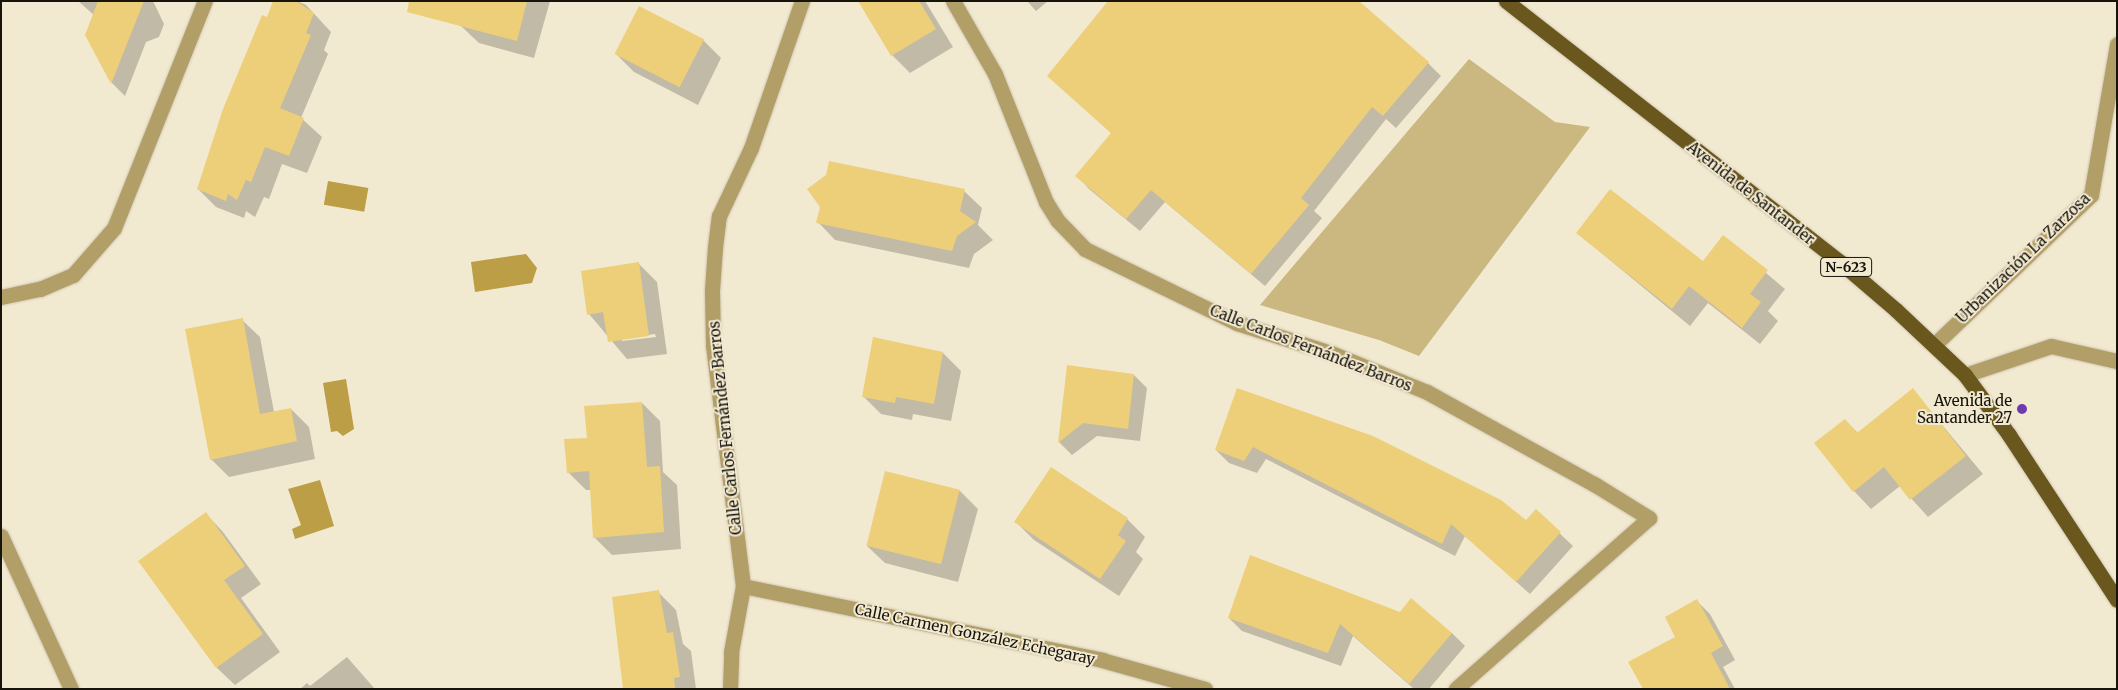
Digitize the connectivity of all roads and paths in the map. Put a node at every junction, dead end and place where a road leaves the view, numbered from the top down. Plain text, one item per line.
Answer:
1 (205, 1) edge
2 (802, 1) edge
3 (953, 1) edge
4 (1506, 1) edge
5 (2117, 44) edge
6 (1, 297) edge
7 (1934, 345) junction
8 (2117, 361) edge
9 (1964, 375) junction
10 (1, 536) edge
11 (743, 586) junction
12 (2117, 600) edge
13 (71, 689) edge
14 (730, 689) edge
15 (1205, 689) edge
16 (1456, 689) edge

1 - 6 street
2 - 11 street, Calle Carlos Fernández Barros
3 - 16 street, Calle Carlos Fernández Barros
4 - 7 highway, Avenida de Santander / N-623
5 - 7 street, Urbanización La Zarzosa
7 - 9 highway, Avenida de Santander / N-623
8 - 9 street
9 - 12 highway, Avenida de Santander / N-623
10 - 13 street
11 - 14 street, Calle Carlos Fernández Barros
11 - 15 street, Calle Carmen González Echegaray

